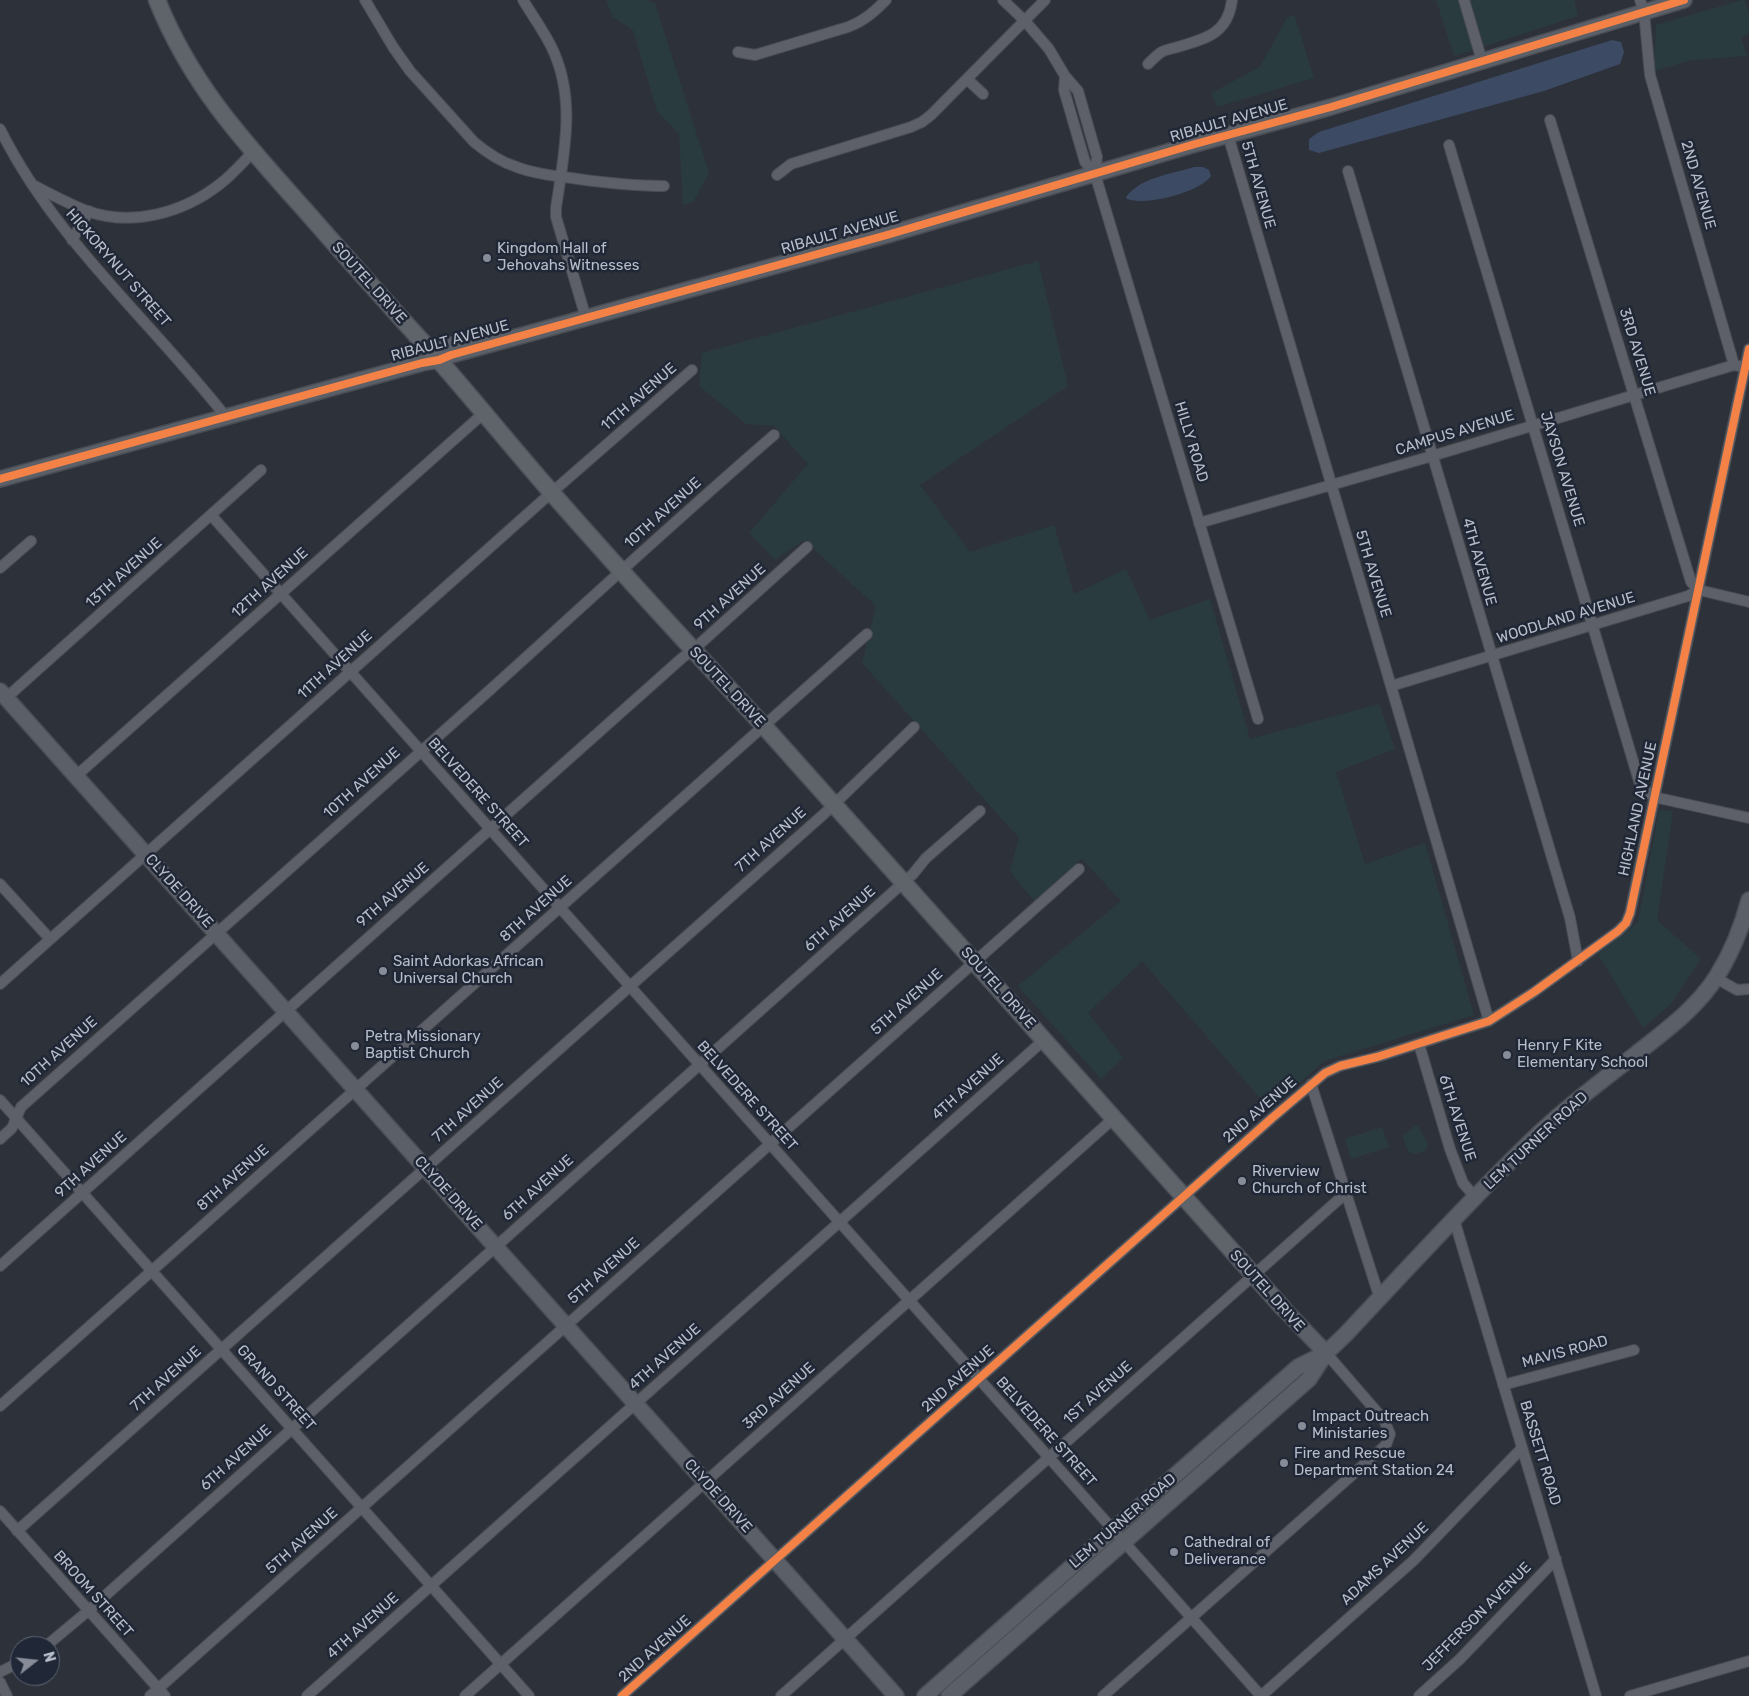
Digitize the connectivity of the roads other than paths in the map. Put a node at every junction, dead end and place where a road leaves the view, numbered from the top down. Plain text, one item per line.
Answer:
1 (157, 0) edge
2 (365, 0) edge
3 (523, 0) edge
4 (886, 0) edge
5 (1003, 0) edge
6 (1045, 0) edge
7 (1232, 0) edge
8 (1464, 0) edge
9 (1684, 0) edge
10 (1642, 6) edge
11 (1025, 22) junction
12 (738, 52) dead end
13 (1482, 61) junction
14 (1148, 64) dead end
15 (967, 79) junction
16 (983, 94) dead end
17 (1550, 120) dead end
18 (0, 128) edge
19 (1228, 135) junction
20 (1449, 144) dead end
21 (253, 152) junction
22 (1348, 171) dead end
23 (1095, 174) junction
24 (777, 175) dead end
25 (560, 177) junction
26 (34, 186) junction
27 (664, 186) dead end
28 (88, 212) junction
29 (72, 240) junction
30 (586, 318) junction
31 (428, 348) junction
32 (477, 348) junction
33 (1749, 349) edge
34 (439, 360) junction
35 (1734, 365) junction
36 (1747, 367) edge
37 (692, 370) dead end
38 (1634, 395) junction
39 (485, 412) junction
40 (226, 417) junction
41 (1533, 425) junction
42 (774, 435) dead end
43 (1432, 456) junction
44 (261, 470) dead end
45 (0, 479) edge
46 (1331, 486) junction
47 (552, 493) junction
48 (211, 515) junction
49 (1199, 524) junction
50 (31, 541) dead end
51 (807, 547) dead end
52 (0, 568) edge
53 (622, 570) junction
54 (1699, 590) junction
55 (280, 594) junction
56 (1749, 602) edge
57 (1592, 625) junction
58 (868, 634) dead end
59 (693, 650) junction
60 (1492, 657) junction
61 (350, 672) junction
62 (1392, 686) junction
63 (3, 695) edge
64 (1258, 719) dead end
65 (764, 725) junction
66 (914, 727) dead end
67 (420, 752) junction
68 (76, 776) junction
69 (1654, 797) junction
70 (833, 804) junction
71 (980, 811) dead end
72 (1749, 818) edge
73 (490, 830) junction
74 (146, 854) junction
75 (1079, 870) dead end
76 (904, 882) junction
77 (0, 884) edge
78 (1749, 900) edge
79 (560, 909) junction
80 (217, 933) junction
81 (50, 939) junction
82 (1578, 961) junction
83 (974, 962) junction
84 (1716, 978) junction
85 (0, 984) edge
86 (630, 986) junction
87 (1749, 989) edge
88 (285, 1010) junction
89 (1489, 1021) junction
90 (1044, 1040) junction
91 (1418, 1044) junction
92 (700, 1065) junction
93 (1312, 1084) junction
94 (356, 1089) junction
95 (0, 1100) edge
96 (16, 1118) junction
97 (1114, 1118) junction
98 (0, 1139) edge
99 (770, 1144) junction
100 (426, 1168) junction
101 (83, 1192) junction
102 (1346, 1193) junction
103 (1184, 1197) junction
104 (1475, 1197) junction
105 (1454, 1219) junction
106 (840, 1222) junction
107 (495, 1246) junction
108 (0, 1266) edge
109 (152, 1271) junction
110 (1253, 1275) junction
111 (1380, 1298) junction
112 (909, 1300) junction
113 (1283, 1308) joint
114 (566, 1325) junction
115 (222, 1350) junction
116 (1634, 1350) dead end
117 (1326, 1354) junction
118 (979, 1379) junction
119 (1503, 1385) junction
120 (635, 1404) junction
121 (0, 1406) edge
122 (292, 1428) junction
123 (1522, 1448) junction
124 (1049, 1457) junction
125 (705, 1482) junction
126 (362, 1507) junction
127 (0, 1511) edge
128 (1113, 1530) junction
129 (18, 1531) junction
130 (1123, 1541) junction
131 (1556, 1559) junction
132 (775, 1560) junction
133 (431, 1585) junction
134 (88, 1611) junction
135 (1191, 1618) junction
136 (58, 1636) edge
137 (845, 1639) junction
138 (1749, 1661) edge
139 (501, 1664) junction
140 (0, 1682) edge
141 (161, 1692) edge
142 (7, 1696) edge
143 (150, 1696) edge
144 (307, 1696) edge
145 (465, 1696) edge
146 (529, 1696) edge
147 (622, 1696) edge
148 (781, 1696) edge
149 (896, 1696) edge
150 (925, 1696) edge
151 (949, 1696) edge
152 (1103, 1696) edge
153 (1261, 1696) edge
154 (1419, 1696) edge
155 (1596, 1696) edge
156 (1630, 1696) edge

1 - 21 main road, SOUTEL DRIVE
2 - 25 street
3 - 25 street
4 - 12 street
5 - 11 street, HILLY ROAD
6 - 11 street
7 - 14 street
8 - 13 street
9 - 10 street, RIBAULT AVENUE
10 - 13 street, RIBAULT AVENUE
10 - 35 street, 2ND AVENUE
11 - 15 street
11 - 23 street, HILLY ROAD
13 - 19 street, RIBAULT AVENUE
15 - 16 street
15 - 24 street
17 - 38 street, 3RD AVENUE
18 - 26 street, HICKORYNUT STREET
19 - 23 street, RIBAULT AVENUE
19 - 46 street, 5TH AVENUE
20 - 41 street, JAYSON AVENUE
21 - 28 street
21 - 31 main road, SOUTEL DRIVE
22 - 43 street, 4TH AVENUE
23 - 30 street, RIBAULT AVENUE
23 - 49 street, HILLY ROAD
25 - 27 street
25 - 30 street
26 - 28 street
26 - 29 street, HICKORYNUT STREET
28 - 29 street
29 - 40 street, HICKORYNUT STREET
30 - 32 street, RIBAULT AVENUE
31 - 32 street
31 - 34 main road, SOUTEL DRIVE
32 - 34 street, RIBAULT AVENUE
33 - 36 street, HIGHLAND AVENUE
34 - 39 main road, SOUTEL DRIVE
34 - 40 street, RIBAULT AVENUE
35 - 36 street, CAMPUS AVENUE
35 - 38 street, CAMPUS AVENUE
36 - 54 street, HIGHLAND AVENUE
37 - 47 street, 11TH AVENUE
38 - 41 street, CAMPUS AVENUE
38 - 54 street, 3RD AVENUE
39 - 47 main road, SOUTEL DRIVE
39 - 55 street, 12TH AVENUE
40 - 45 street, RIBAULT AVENUE
41 - 43 street, CAMPUS AVENUE
41 - 57 street, JAYSON AVENUE
42 - 53 street, 10TH AVENUE
43 - 46 street, CAMPUS AVENUE
43 - 60 street, 4TH AVENUE
44 - 48 street, 13TH AVENUE
46 - 49 street, CAMPUS AVENUE
46 - 62 street, 5TH AVENUE
47 - 53 main road, SOUTEL DRIVE
47 - 61 street, 11TH AVENUE
48 - 55 street, BELVEDERE STREET
48 - 63 street, 13TH AVENUE
49 - 64 street, HILLY ROAD
50 - 52 street
51 - 59 street, 9TH AVENUE
53 - 59 main road, SOUTEL DRIVE
53 - 67 street, 10TH AVENUE
54 - 56 street
54 - 57 street, WOODLAND AVENUE
54 - 69 street, HIGHLAND AVENUE
55 - 61 street, BELVEDERE STREET
55 - 68 street, 12TH AVENUE
57 - 60 street, WOODLAND AVENUE
57 - 69 street, JAYSON AVENUE
58 - 65 street, 8TH AVENUE
59 - 65 main road, SOUTEL DRIVE
59 - 73 street, 9TH AVENUE
60 - 62 street, WOODLAND AVENUE
60 - 82 street, 4TH AVENUE
61 - 67 street, BELVEDERE STREET
61 - 74 street, 11TH AVENUE
62 - 89 street, 5TH AVENUE
63 - 68 street, CLYDE DRIVE
65 - 70 main road, SOUTEL DRIVE
65 - 79 street, 8TH AVENUE
66 - 70 street, 7TH AVENUE
67 - 73 street, BELVEDERE STREET
67 - 80 street, 10TH AVENUE
68 - 74 street, CLYDE DRIVE
69 - 72 street
69 - 82 street, HIGHLAND AVENUE
70 - 76 main road, SOUTEL DRIVE
70 - 86 street, 7TH AVENUE
71 - 76 street, 6TH AVENUE
73 - 79 street, BELVEDERE STREET
73 - 88 street, 9TH AVENUE
74 - 80 street, CLYDE DRIVE
74 - 81 street, 11TH AVENUE
75 - 83 street, 5TH AVENUE
76 - 83 main road, SOUTEL DRIVE
76 - 92 street, 6TH AVENUE
77 - 81 street
78 - 84 street, LEM TURNER ROAD
79 - 86 street, BELVEDERE STREET
79 - 94 street, 8TH AVENUE
80 - 88 street, CLYDE DRIVE
80 - 96 street, 10TH AVENUE
81 - 85 street, 11TH AVENUE
82 - 89 street, HIGHLAND AVENUE
83 - 90 main road, SOUTEL DRIVE
83 - 99 street, 5TH AVENUE
84 - 87 street
84 - 104 street, LEM TURNER ROAD
86 - 92 street, BELVEDERE STREET
86 - 100 street, 7TH AVENUE
88 - 94 street, CLYDE DRIVE
88 - 101 street, 9TH AVENUE
89 - 91 street, HIGHLAND AVENUE
90 - 97 main road, SOUTEL DRIVE
90 - 106 street, 4TH AVENUE
91 - 93 street, HIGHLAND AVENUE
91 - 104 street, 6TH AVENUE
92 - 99 street, BELVEDERE STREET
92 - 107 street, 6TH AVENUE
93 - 102 street
93 - 103 street, 2ND AVENUE
94 - 100 street, CLYDE DRIVE
94 - 109 street, 8TH AVENUE
95 - 96 street, GRAND STREET
96 - 98 street, 10TH AVENUE
96 - 101 street, GRAND STREET
97 - 103 main road, SOUTEL DRIVE
97 - 112 street, 3RD AVENUE
99 - 106 street, BELVEDERE STREET
99 - 114 street, 5TH AVENUE
100 - 107 street, CLYDE DRIVE
100 - 115 street, 7TH AVENUE
101 - 108 street, 9TH AVENUE
101 - 109 street, GRAND STREET
102 - 110 street, 1ST AVENUE
102 - 111 street
103 - 110 main road, SOUTEL DRIVE
103 - 118 street, 2ND AVENUE
104 - 105 street, LEM TURNER ROAD
105 - 111 street, LEM TURNER ROAD
105 - 119 street, BASSETT ROAD
106 - 112 street, BELVEDERE STREET
106 - 120 street, 4TH AVENUE
107 - 114 street, CLYDE DRIVE
107 - 122 street, 6TH AVENUE
109 - 115 street, GRAND STREET
109 - 121 street, 8TH AVENUE
110 - 113 main road, SOUTEL DRIVE
110 - 124 street, 1ST AVENUE
111 - 117 street, LEM TURNER ROAD
112 - 118 street, BELVEDERE STREET
112 - 125 street, 3RD AVENUE
113 - 117 street, SOUTEL DRIVE
114 - 120 street, CLYDE DRIVE
114 - 126 street, 5TH AVENUE
115 - 122 street, GRAND STREET
115 - 129 street, 7TH AVENUE
116 - 119 street, MAVIS ROAD
117 - 128 street, LEM TURNER ROAD
117 - 130 street, LEM TURNER ROAD
117 - 135 street
118 - 124 street, BELVEDERE STREET
118 - 132 street, 2ND AVENUE
119 - 123 street, BASSETT ROAD
120 - 125 street, CLYDE DRIVE
120 - 133 street, 4TH AVENUE
122 - 126 street, GRAND STREET
122 - 134 street, 6TH AVENUE
123 - 131 street, BASSETT ROAD
123 - 153 street, ADAMS AVENUE
124 - 128 street, BELVEDERE STREET
124 - 137 street, 1ST AVENUE
125 - 132 street, CLYDE DRIVE
125 - 139 street, 3RD AVENUE
126 - 133 street, GRAND STREET
126 - 141 street, 5TH AVENUE
127 - 129 street, BROOM STREET
128 - 130 street, BELVEDERE STREET
128 - 150 street, LEM TURNER ROAD
129 - 134 street, BROOM STREET
130 - 135 street, BELVEDERE STREET
130 - 151 street, LEM TURNER ROAD
131 - 154 street, JEFFERSON AVENUE
131 - 155 street, BASSETT ROAD
132 - 137 street, CLYDE DRIVE
132 - 147 street, 2ND AVENUE
133 - 139 street, GRAND STREET
133 - 144 street, 4TH AVENUE
134 - 136 street, 6TH AVENUE
134 - 141 street, BROOM STREET
135 - 152 street
135 - 153 street, BELVEDERE STREET
137 - 148 street, 1ST AVENUE
137 - 149 street, CLYDE DRIVE
138 - 156 street
139 - 145 street, 3RD AVENUE
139 - 146 street, GRAND STREET
140 - 142 street
141 - 143 street, 5TH AVENUE

